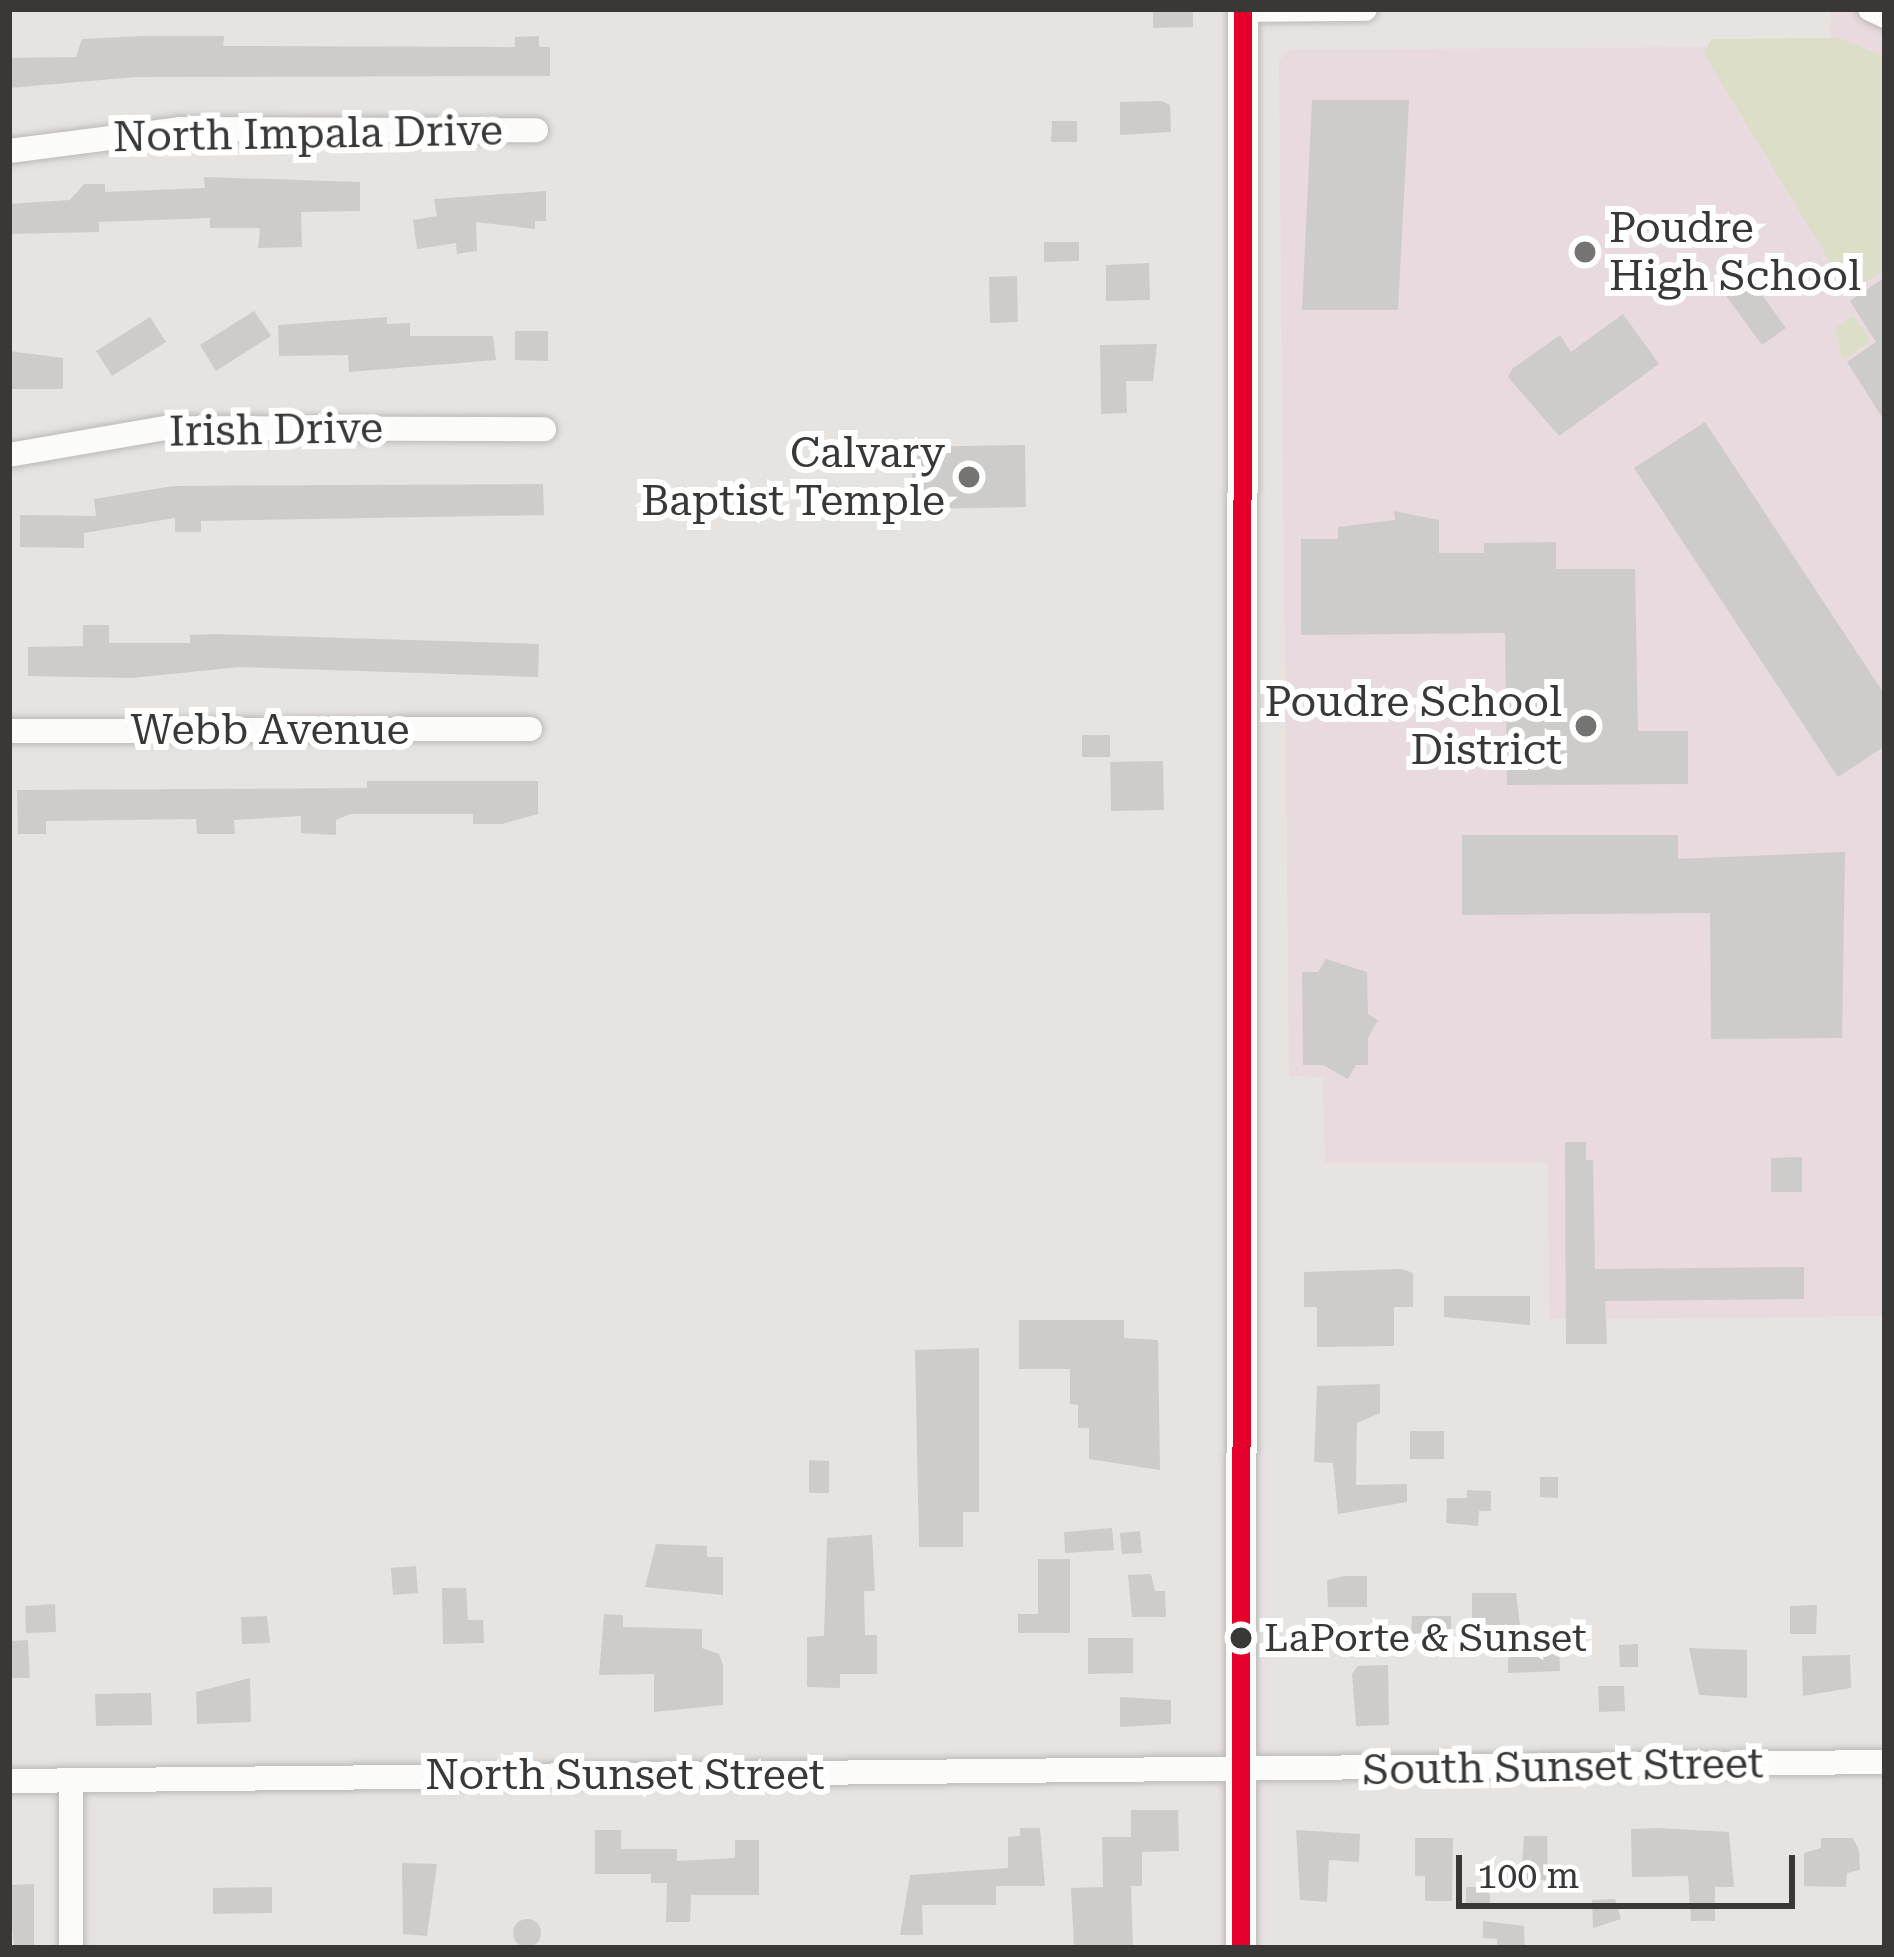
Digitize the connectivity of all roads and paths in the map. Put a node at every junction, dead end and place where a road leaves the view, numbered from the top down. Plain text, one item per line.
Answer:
1 (1365, 9) edge
2 (1870, 9) edge
3 (1243, 10) edge
4 (1885, 16) edge
5 (536, 130) dead end
6 (9, 151) edge
7 (544, 429) dead end
8 (9, 455) edge
9 (530, 729) dead end
10 (9, 731) edge
11 (1885, 1762) edge
12 (1241, 1771) junction
13 (9, 1781) edge
14 (71, 1781) junction
15 (71, 1948) edge
16 (1241, 1948) edge

1 - 3 street
2 - 4 street
3 - 12 street
5 - 6 street, North Impala Drive
7 - 8 street, Irish Drive
9 - 10 street, Webb Avenue
11 - 12 street, South Sunset Street
12 - 14 street, North Sunset Street
12 - 16 street
13 - 14 street, North Sunset Street
14 - 15 street

